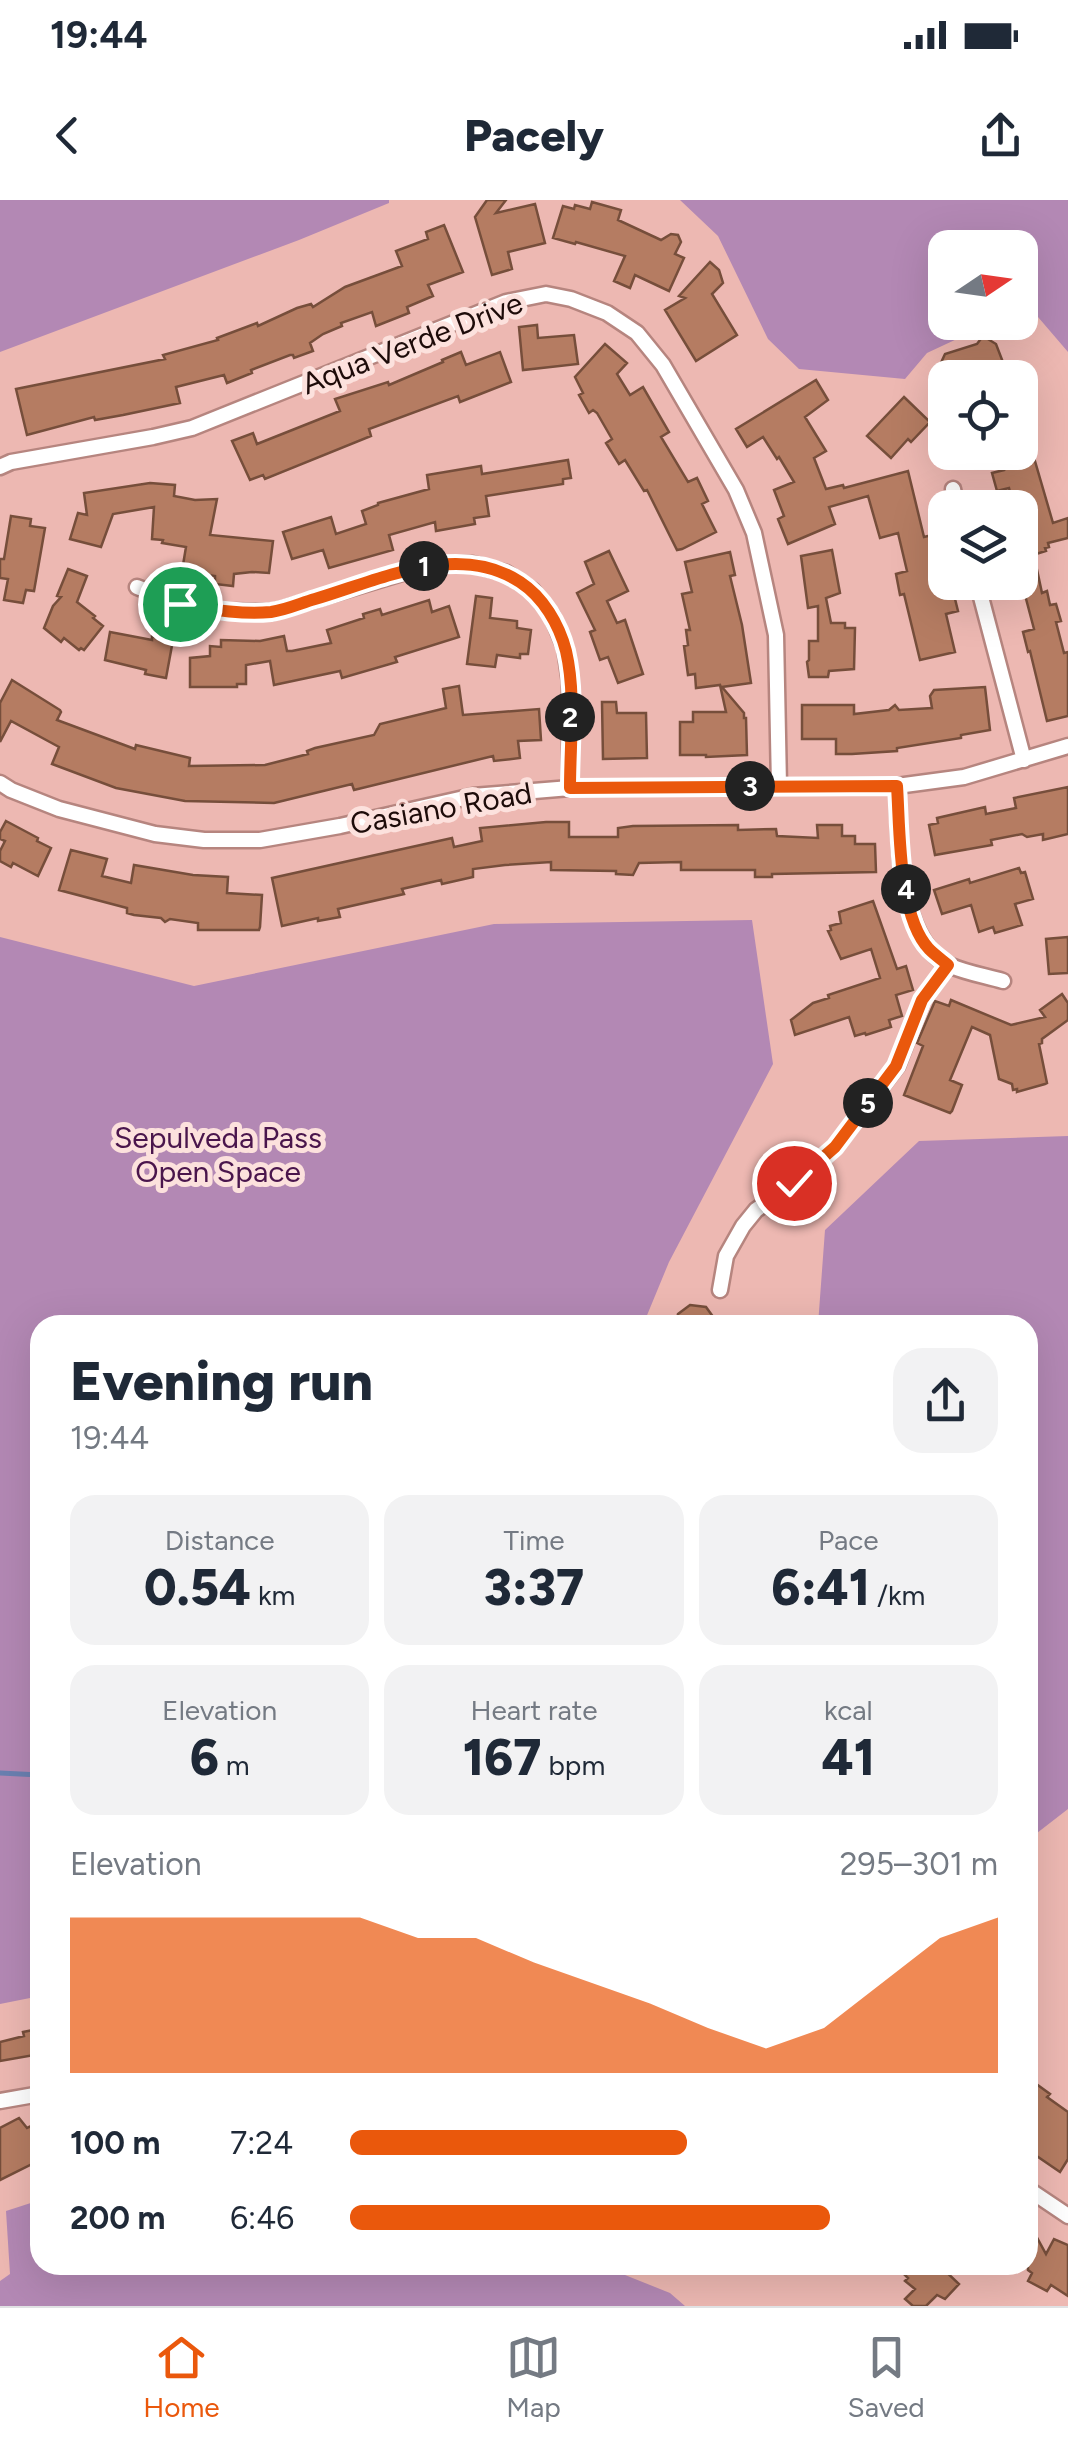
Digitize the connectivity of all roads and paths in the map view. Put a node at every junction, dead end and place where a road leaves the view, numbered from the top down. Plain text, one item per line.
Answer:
1 (0, 466) edge
2 (137, 587) dead end
3 (982, 600) edge
4 (1068, 746) edge
5 (1024, 760) junction
6 (0, 783) edge
7 (778, 786) junction
8 (897, 786) junction
9 (570, 788) junction
10 (948, 965) junction
11 (1003, 981) dead end
12 (720, 1290) dead end
13 (30, 2096) edge
14 (0, 2101) edge
15 (1038, 2196) edge
16 (1068, 2216) edge

1 - 7 street, Aqua Verde Drive
2 - 9 street
3 - 5 street
4 - 5 street, Casiano Road
5 - 8 street, Casiano Road
6 - 9 street, Casiano Road
7 - 8 street, Casiano Road
7 - 9 street, Casiano Road
8 - 10 street
10 - 11 street
10 - 12 street
13 - 14 street
15 - 16 street

